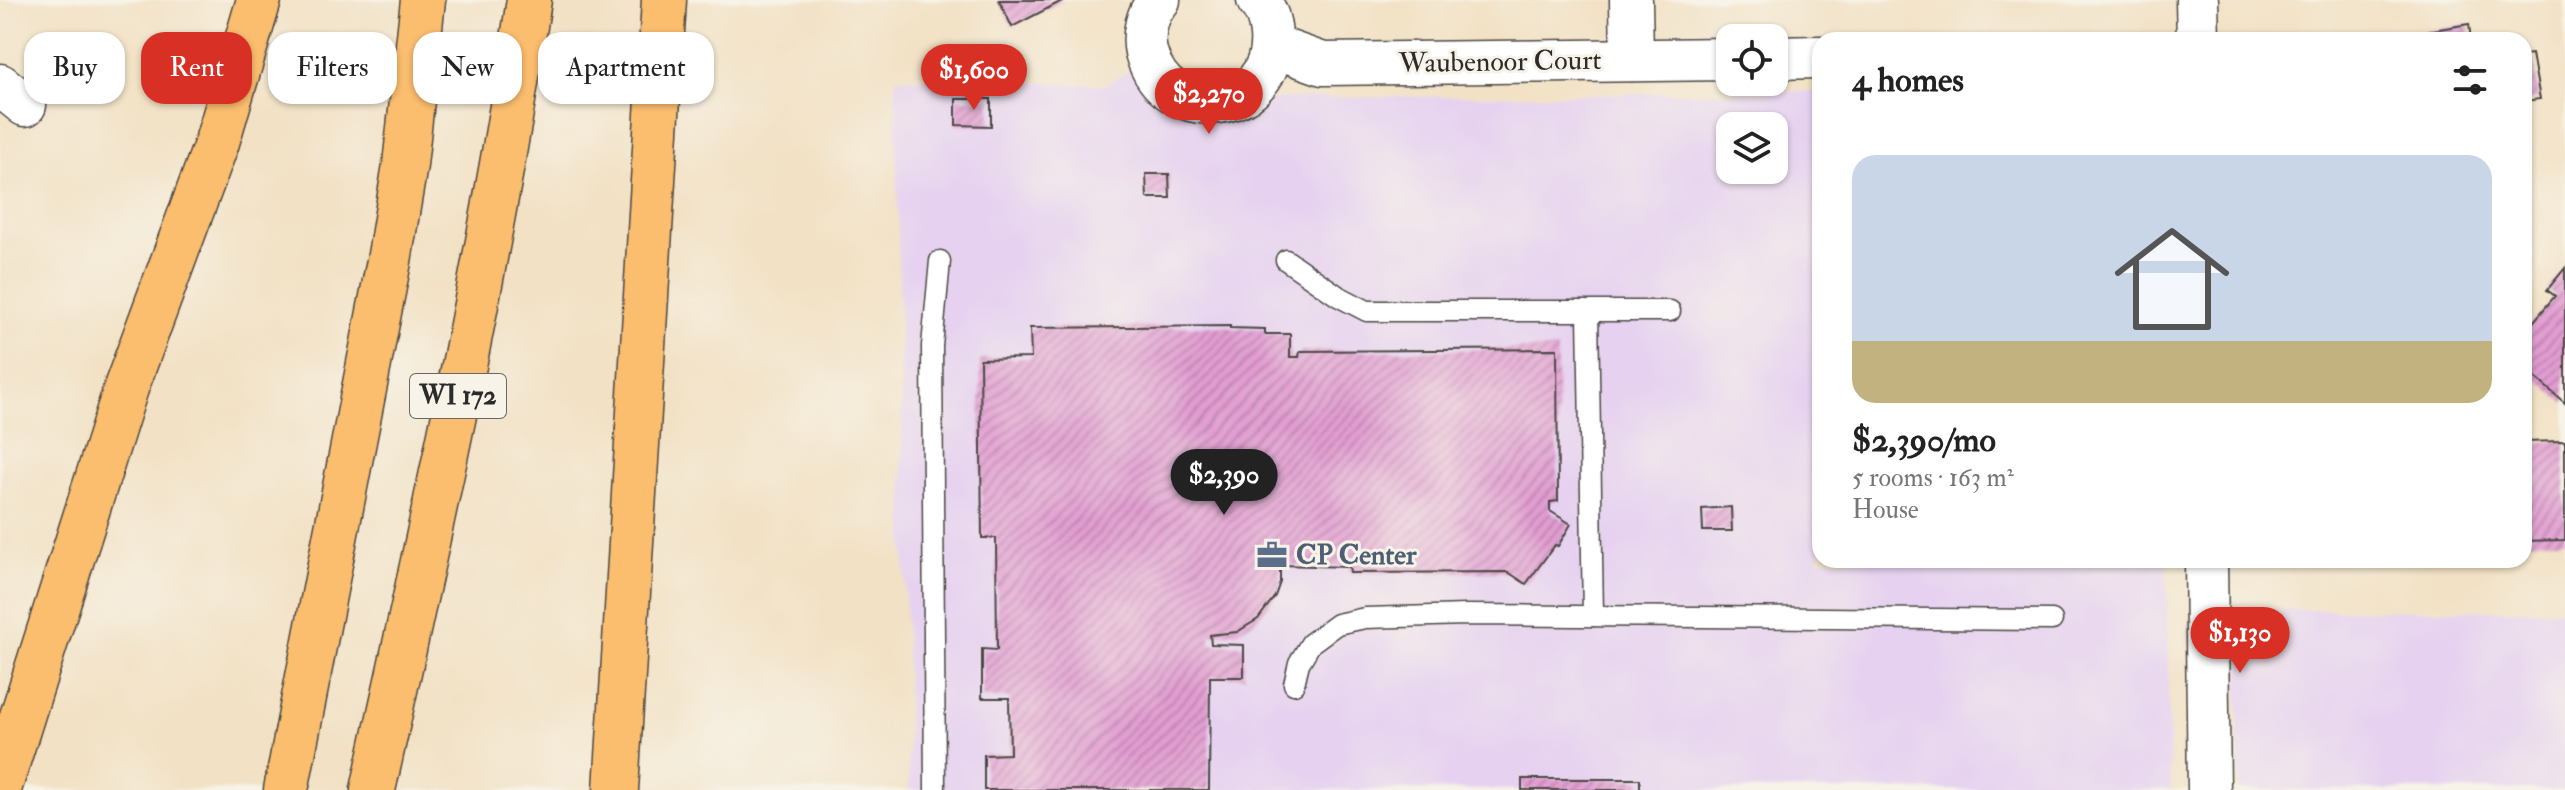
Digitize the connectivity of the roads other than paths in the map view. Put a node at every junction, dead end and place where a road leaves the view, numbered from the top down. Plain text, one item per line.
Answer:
1 (259, 0) edge
2 (423, 0) edge
3 (529, 0) edge
4 (664, 0) edge
5 (1159, 0) edge
6 (1258, 0) edge
7 (1631, 0) edge
8 (2197, 0) edge
9 (2198, 32) edge
10 (1272, 46) junction
11 (1812, 57) edge
12 (1788, 58) edge
13 (1716, 59) edge
14 (1632, 60) junction
15 (1286, 260) dead end
16 (940, 261) dead end
17 (1670, 311) dead end
18 (1588, 312) junction
19 (2206, 568) edge
20 (1593, 616) junction
21 (2052, 620) dead end
22 (1294, 684) dead end
23 (0, 786) edge
24 (286, 790) edge
25 (373, 790) edge
26 (616, 790) edge
27 (935, 790) edge
28 (2209, 790) edge

1 - 23 highway
2 - 24 highway, WI 172
3 - 25 highway, WI 172
4 - 26 highway
5 - 10 street
6 - 10 street
7 - 14 street
8 - 9 street
10 - 14 street, Waubenoor Court
11 - 12 street
13 - 14 street, Waubenoor Court
15 - 18 lane
16 - 27 lane
17 - 18 lane
18 - 20 lane
19 - 28 street
20 - 21 lane
20 - 22 lane

